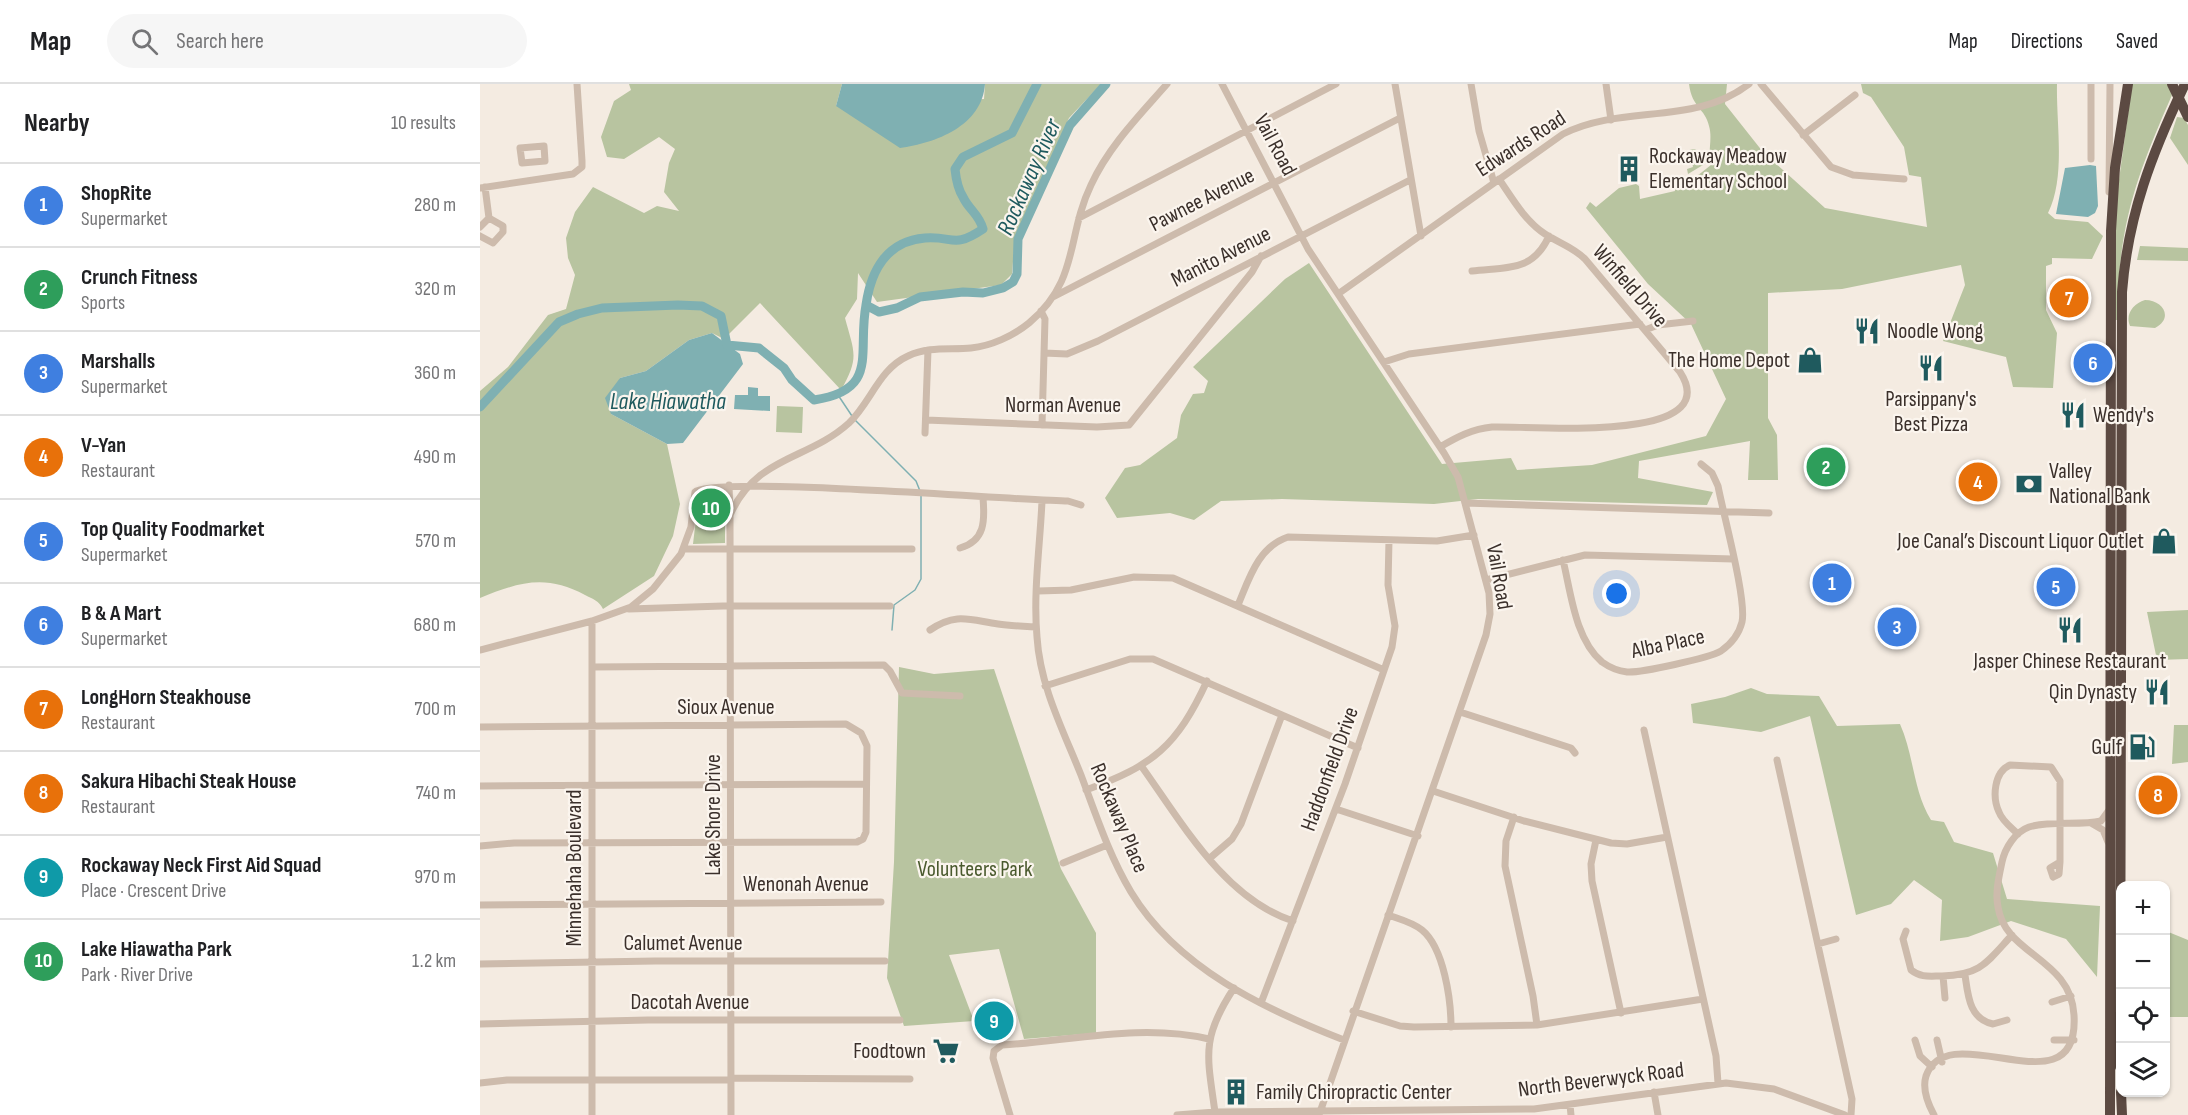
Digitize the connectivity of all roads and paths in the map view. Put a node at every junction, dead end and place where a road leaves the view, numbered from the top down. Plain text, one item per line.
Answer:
1 (577, 84) edge
2 (1167, 84) edge
3 (1222, 84) edge
4 (1336, 84) edge
5 (1395, 84) edge
6 (1471, 84) edge
7 (1606, 84) edge
8 (1749, 84) edge
9 (1761, 84) edge
10 (2091, 84) edge
11 (2110, 84) edge
12 (2128, 84) edge
13 (2172, 84) edge
14 (2185, 84) edge
15 (1855, 95) dead end
16 (2188, 117) edge
17 (1400, 118) junction
18 (1611, 120) junction
19 (1246, 131) junction
20 (1803, 135) junction
21 (2091, 159) dead end
22 (534, 162) dead end
23 (536, 179) junction
24 (1904, 179) dead end
25 (1410, 180) junction
26 (1496, 181) junction
27 (1274, 183) junction
28 (482, 187) edge
29 (489, 218) junction
30 (1079, 218) junction
31 (480, 228) edge
32 (2111, 231) junction
33 (480, 236) edge
34 (1302, 236) junction
35 (1421, 236) junction
36 (1549, 236) junction
37 (1262, 256) junction
38 (1472, 271) dead end
39 (1338, 294) junction
40 (1052, 297) junction
41 (1041, 311) junction
42 (1693, 321) dead end
43 (1642, 327) junction
44 (2116, 333) junction
45 (928, 350) junction
46 (1044, 353) junction
47 (1384, 362) junction
48 (926, 420) junction
49 (1042, 425) junction
50 (925, 433) dead end
51 (1440, 447) junction
52 (1701, 464) dead end
53 (729, 485) junction
54 (749, 485) junction
55 (982, 498) junction
56 (1042, 501) junction
57 (1465, 503) junction
58 (1081, 505) dead end
59 (1723, 512) junction
60 (1768, 513) dead end
61 (730, 515) junction
62 (1474, 535) junction
63 (1389, 540) junction
64 (729, 548) junction
65 (683, 549) junction
66 (912, 549) dead end
67 (960, 549) dead end
68 (1733, 559) junction
69 (1563, 560) junction
70 (1486, 580) junction
71 (1038, 591) junction
72 (1238, 605) junction
73 (730, 606) junction
74 (890, 606) dead end
75 (626, 609) junction
76 (592, 621) junction
77 (1036, 627) junction
78 (930, 630) dead end
79 (480, 650) edge
80 (730, 666) junction
81 (592, 667) junction
82 (1384, 670) junction
83 (1207, 681) junction
84 (1045, 686) junction
85 (960, 696) dead end
86 (1460, 712) junction
87 (1282, 715) junction
88 (592, 725) junction
89 (730, 725) junction
90 (480, 727) edge
91 (1644, 730) dead end
92 (1358, 748) junction
93 (1575, 753) dead end
94 (1777, 760) dead end
95 (1142, 767) junction
96 (592, 784) junction
97 (730, 784) junction
98 (864, 784) junction
99 (480, 786) edge
100 (1086, 790) junction
101 (1433, 791) junction
102 (2110, 808) junction
103 (1336, 809) junction
104 (1514, 817) junction
105 (2060, 823) junction
106 (2091, 823) junction
107 (2018, 834) junction
108 (1418, 836) junction
109 (1667, 837) junction
110 (1596, 840) junction
111 (591, 843) junction
112 (731, 843) junction
113 (1107, 845) junction
114 (480, 846) edge
115 (2110, 846) junction
116 (1210, 858) junction
117 (1063, 862) dead end
118 (2060, 862) dead end
119 (731, 902) junction
120 (881, 902) dead end
121 (591, 903) junction
122 (480, 905) edge
123 (1388, 915) junction
124 (1293, 921) junction
125 (1906, 931) dead end
126 (2012, 935) junction
127 (1836, 939) dead end
128 (1818, 944) junction
129 (591, 961) junction
130 (731, 961) junction
131 (885, 961) dead end
132 (480, 964) edge
133 (1965, 975) junction
134 (1943, 976) junction
135 (1234, 988) junction
136 (2071, 996) junction
137 (1945, 998) dead end
138 (1703, 999) junction
139 (2052, 1002) dead end
140 (1261, 1003) junction
141 (1353, 1011) junction
142 (1621, 1012) junction
143 (592, 1020) junction
144 (730, 1020) junction
145 (900, 1020) dead end
146 (2007, 1020) dead end
147 (480, 1024) edge
148 (1537, 1025) junction
149 (1451, 1027) junction
150 (1209, 1039) junction
151 (1344, 1040) junction
152 (1915, 1040) dead end
153 (1937, 1040) dead end
154 (2054, 1040) dead end
155 (2074, 1040) junction
156 (2121, 1043) edge
157 (2073, 1058) dead end
158 (1942, 1062) junction
159 (1957, 1062) dead end
160 (1932, 1067) junction
161 (731, 1079) junction
162 (910, 1079) dead end
163 (592, 1080) junction
164 (480, 1083) edge
165 (1718, 1083) junction
166 (1654, 1092) junction
167 (2121, 1097) edge
168 (1570, 1105) junction
169 (1215, 1112) junction
170 (1320, 1114) edge
171 (592, 1115) edge
172 (731, 1115) edge
173 (1010, 1115) edge
174 (1177, 1115) edge
175 (1571, 1115) edge
176 (1658, 1115) edge
177 (1845, 1115) edge
178 (1851, 1115) edge
179 (1934, 1115) edge
180 (2110, 1115) edge
181 (2122, 1115) edge

1 - 23 street
2 - 30 street
3 - 19 street, Vail Road
4 - 19 street
5 - 17 street
6 - 26 street, Winfield Drive
7 - 18 street
8 - 18 street, Edwards Road
9 - 20 street
10 - 21 street
11 - 32 street
12 - 32 highway
13 - 16 highway, bridge
14 - 44 highway
15 - 20 street
17 - 25 street
17 - 27 street, Pawnee Avenue
18 - 26 street, Edwards Road
19 - 27 street, Vail Road
19 - 30 street
20 - 24 street
22 - 23 street
23 - 28 street
25 - 34 street, Manito Avenue
25 - 35 street
26 - 35 street, Edwards Road
26 - 36 street, Winfield Drive
27 - 34 street, Vail Road
27 - 40 street, Pawnee Avenue
28 - 29 street
29 - 31 street
29 - 33 street
30 - 40 street
32 - 44 highway
34 - 37 street, Manito Avenue
34 - 39 street, Vail Road
35 - 39 street, Edwards Road
36 - 38 street
36 - 43 street, Winfield Drive
37 - 46 street, Manito Avenue
37 - 49 street, Norman Avenue
39 - 47 street, Vail Road
40 - 41 street
41 - 45 street
41 - 46 street
42 - 43 street
43 - 47 street
43 - 51 street, Winfield Drive
44 - 102 highway
44 - 156 highway
45 - 48 street
45 - 54 street
46 - 49 street
47 - 51 street, Vail Road
48 - 49 street, Norman Avenue
48 - 50 street
51 - 57 street, Vail Road
52 - 59 street, Alba Place
53 - 54 street
53 - 61 street, Lake Shore Drive
53 - 65 street
54 - 55 street
54 - 61 street
55 - 56 street
55 - 67 street
56 - 58 street
56 - 71 street, Rockaway Place
57 - 59 street
57 - 62 street, Vail Road
59 - 60 street
59 - 68 street, Alba Place
61 - 64 street, Lake Shore Drive
62 - 63 street
62 - 70 street, Vail Road
63 - 72 street
63 - 82 street, Haddonfield Drive
64 - 65 street
64 - 66 street
64 - 73 street, Lake Shore Drive
65 - 75 street
68 - 69 street
68 - 69 street, Alba Place
69 - 70 street
70 - 86 street, Vail Road
71 - 72 street
71 - 77 street, Rockaway Place
72 - 82 street
73 - 74 street
73 - 75 street
73 - 80 street, Lake Shore Drive
75 - 76 street
76 - 79 street
76 - 81 street, Minnehaha Boulevard
77 - 78 street
77 - 84 street, Rockaway Place
80 - 81 street
80 - 85 street
80 - 89 street, Lake Shore Drive
81 - 88 street, Minnehaha Boulevard
82 - 92 street, Haddonfield Drive
83 - 84 street
83 - 87 street
83 - 95 street
84 - 100 street, Rockaway Place
86 - 93 street
86 - 101 street, Vail Road
87 - 92 street
87 - 116 street
88 - 89 street, Sioux Avenue
88 - 90 street, Sioux Avenue
88 - 96 street, Minnehaha Boulevard
89 - 97 street, Lake Shore Drive
89 - 98 street, Sioux Avenue
91 - 109 street
92 - 103 street, Haddonfield Drive
94 - 128 street
95 - 100 street
95 - 116 street
96 - 97 street
96 - 99 street
96 - 111 street, Minnehaha Boulevard
97 - 98 street
97 - 112 street, Lake Shore Drive
98 - 112 street, Sioux Avenue
100 - 113 street, Rockaway Place
101 - 104 street
101 - 108 street, Vail Road
102 - 106 street
102 - 115 highway
103 - 108 street
103 - 124 street, Haddonfield Drive
104 - 110 street
104 - 148 street
105 - 106 street
105 - 107 street
105 - 107 street
105 - 118 street
106 - 115 street
107 - 126 street
108 - 123 street, Vail Road
109 - 110 street
109 - 138 street
110 - 142 street
111 - 112 street
111 - 114 street
111 - 121 street, Minnehaha Boulevard
112 - 119 street, Lake Shore Drive
113 - 117 street
113 - 135 street, Rockaway Place
115 - 180 highway
116 - 124 street
119 - 120 street, Wenonah Avenue
119 - 121 street, Wenonah Avenue
119 - 130 street, Lake Shore Drive
121 - 122 street, Wenonah Avenue
121 - 129 street, Minnehaha Boulevard
123 - 141 street, Vail Road
123 - 149 street
124 - 140 street, Haddonfield Drive
125 - 134 street
126 - 133 street
126 - 136 street
127 - 128 street
128 - 178 street
129 - 130 street, Calumet Avenue
129 - 132 street, Calumet Avenue
129 - 143 street, Minnehaha Boulevard
130 - 131 street, Calumet Avenue
130 - 144 street, Lake Shore Drive
133 - 134 street
133 - 146 street
134 - 137 street
135 - 140 street, Rockaway Place
135 - 150 street
136 - 139 street
136 - 155 street
138 - 142 street
138 - 165 street
140 - 151 street, Rockaway Place
141 - 149 street
141 - 151 street, Vail Road
142 - 148 street
143 - 144 street, Dacotah Avenue
143 - 147 street, Dacotah Avenue
143 - 163 street, Minnehaha Boulevard
144 - 145 street, Dacotah Avenue
144 - 161 street, Lake Shore Drive
148 - 149 street
150 - 169 street
150 - 173 street
151 - 170 street, Vail Road
152 - 160 street
153 - 158 street
154 - 155 street
155 - 157 street
158 - 159 street
158 - 160 street
160 - 179 street
161 - 162 street
161 - 163 street
161 - 172 street, Lake Shore Drive
163 - 164 street
163 - 171 street, Minnehaha Boulevard
165 - 166 street, North Beverwyck Road
165 - 177 street, North Beverwyck Road
166 - 168 street, North Beverwyck Road
166 - 176 street
167 - 181 highway
168 - 170 street, North Beverwyck Road
168 - 175 street
169 - 170 street, North Beverwyck Road
169 - 174 street, North Beverwyck Road

